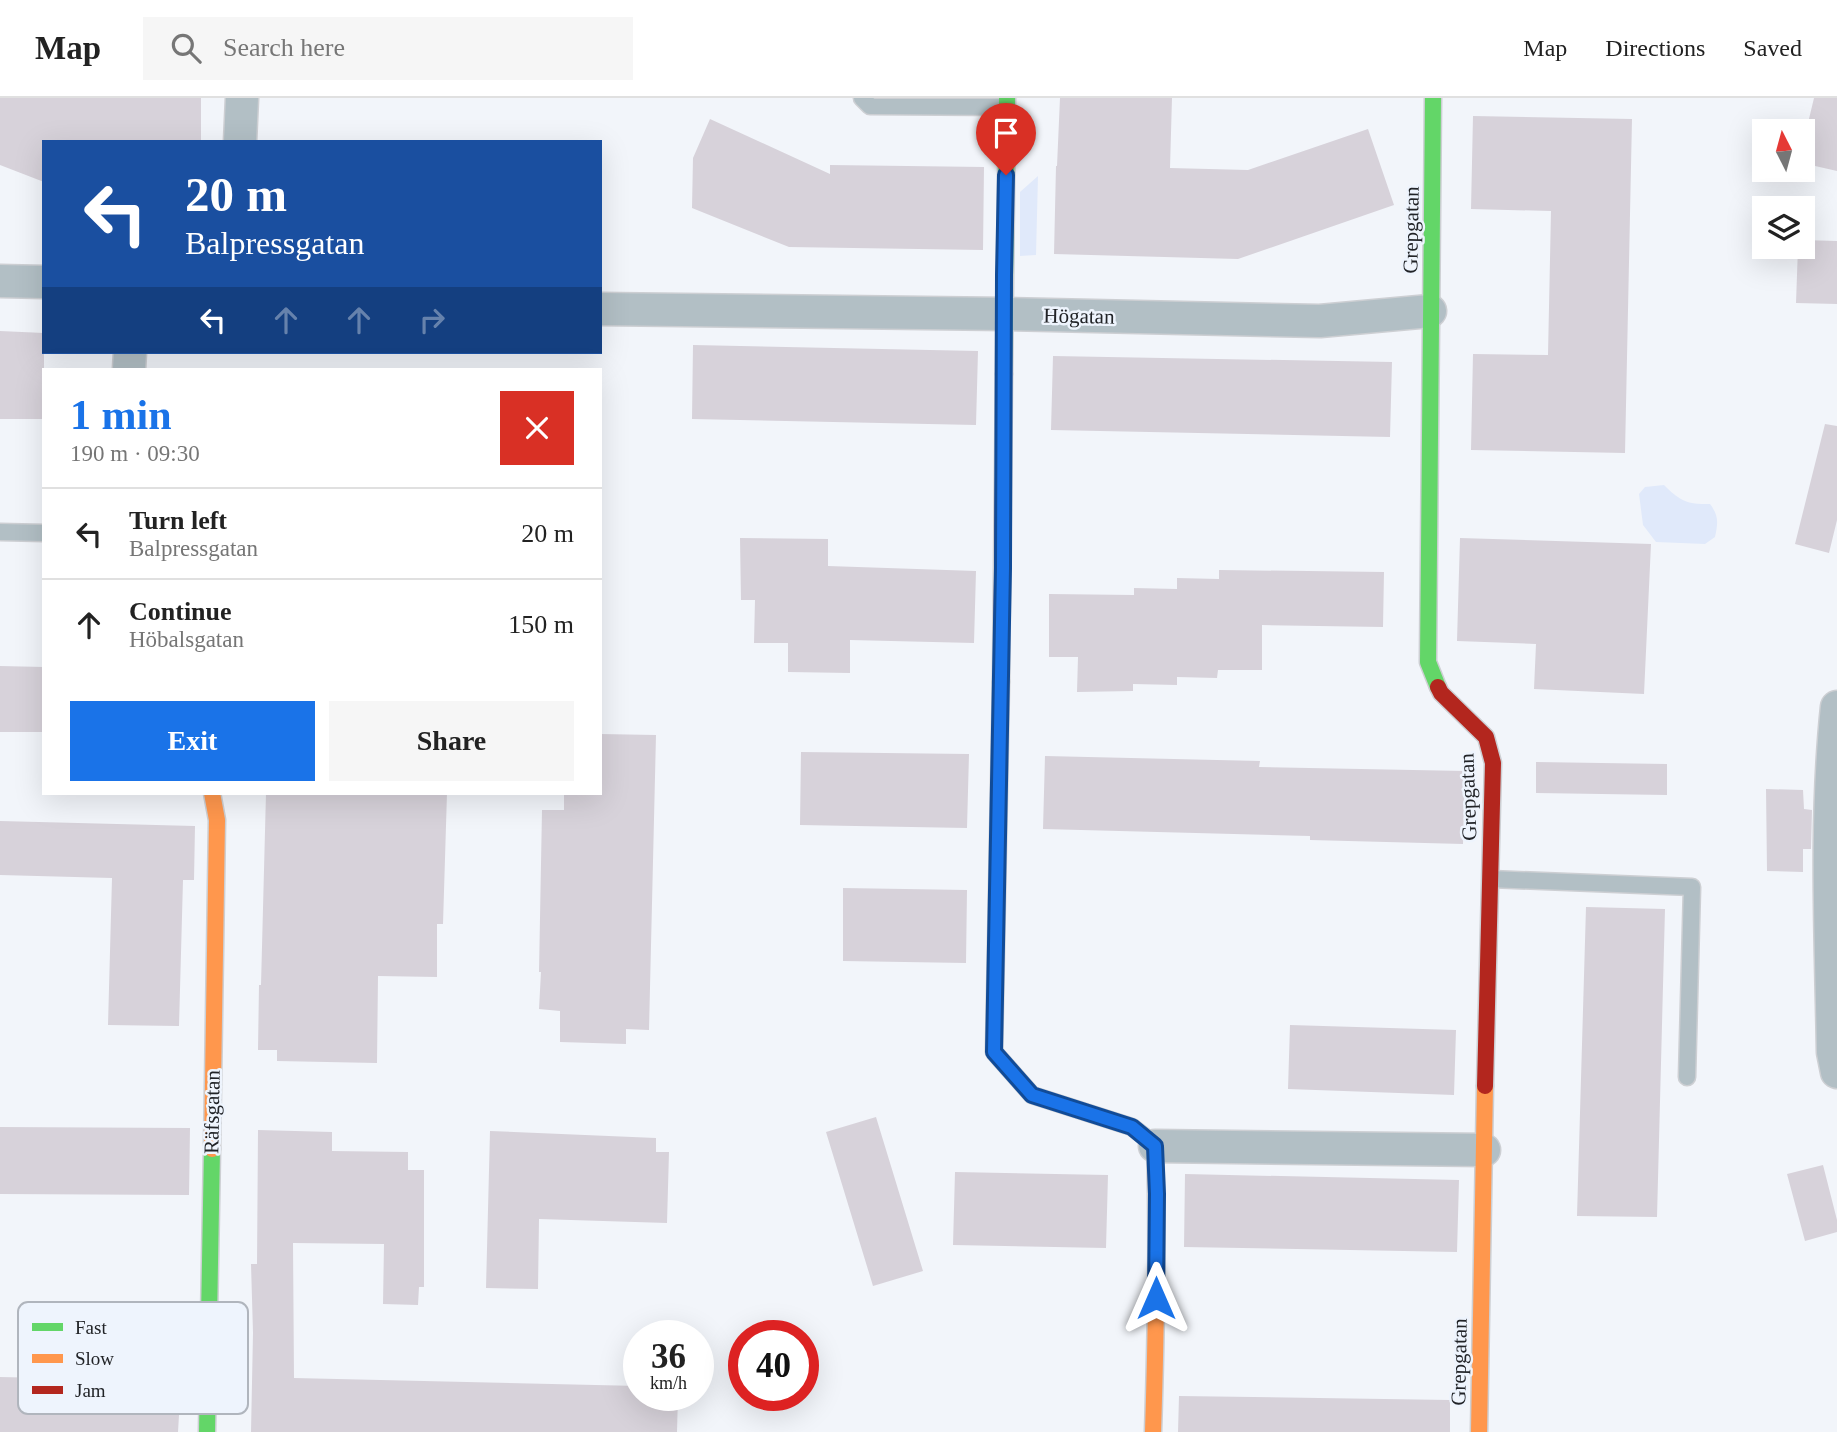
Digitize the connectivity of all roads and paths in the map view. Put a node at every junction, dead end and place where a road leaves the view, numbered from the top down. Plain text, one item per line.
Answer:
1 (242, 98) edge
2 (862, 98) edge
3 (1433, 98) edge
4 (1007, 103) edge
5 (240, 140) edge
6 (0, 281) edge
7 (42, 282) edge
8 (602, 309) edge
9 (1430, 311) junction
10 (1005, 314) junction
11 (0, 532) edge
12 (42, 533) edge
13 (1837, 707) edge
14 (212, 795) edge
15 (1490, 879) junction
16 (1837, 1072) edge
17 (1687, 1077) dead end
18 (1155, 1146) junction
19 (1484, 1150) junction
20 (209, 1302) edge
21 (207, 1414) edge
22 (207, 1432) edge
23 (1153, 1432) edge
24 (1479, 1432) edge

1 - 5 street
2 - 4 lane
3 - 9 street, Grepgatan
4 - 10 street
6 - 7 street
8 - 10 street, Högatan
9 - 10 street, Högatan
9 - 15 street, Grepgatan
10 - 18 street
11 - 12 lane
13 - 16 street
14 - 20 street, Räfsgatan
15 - 17 lane
15 - 19 street, Grepgatan
18 - 19 street
18 - 23 street
19 - 24 street, Grepgatan
21 - 22 street, Räfsgatan

